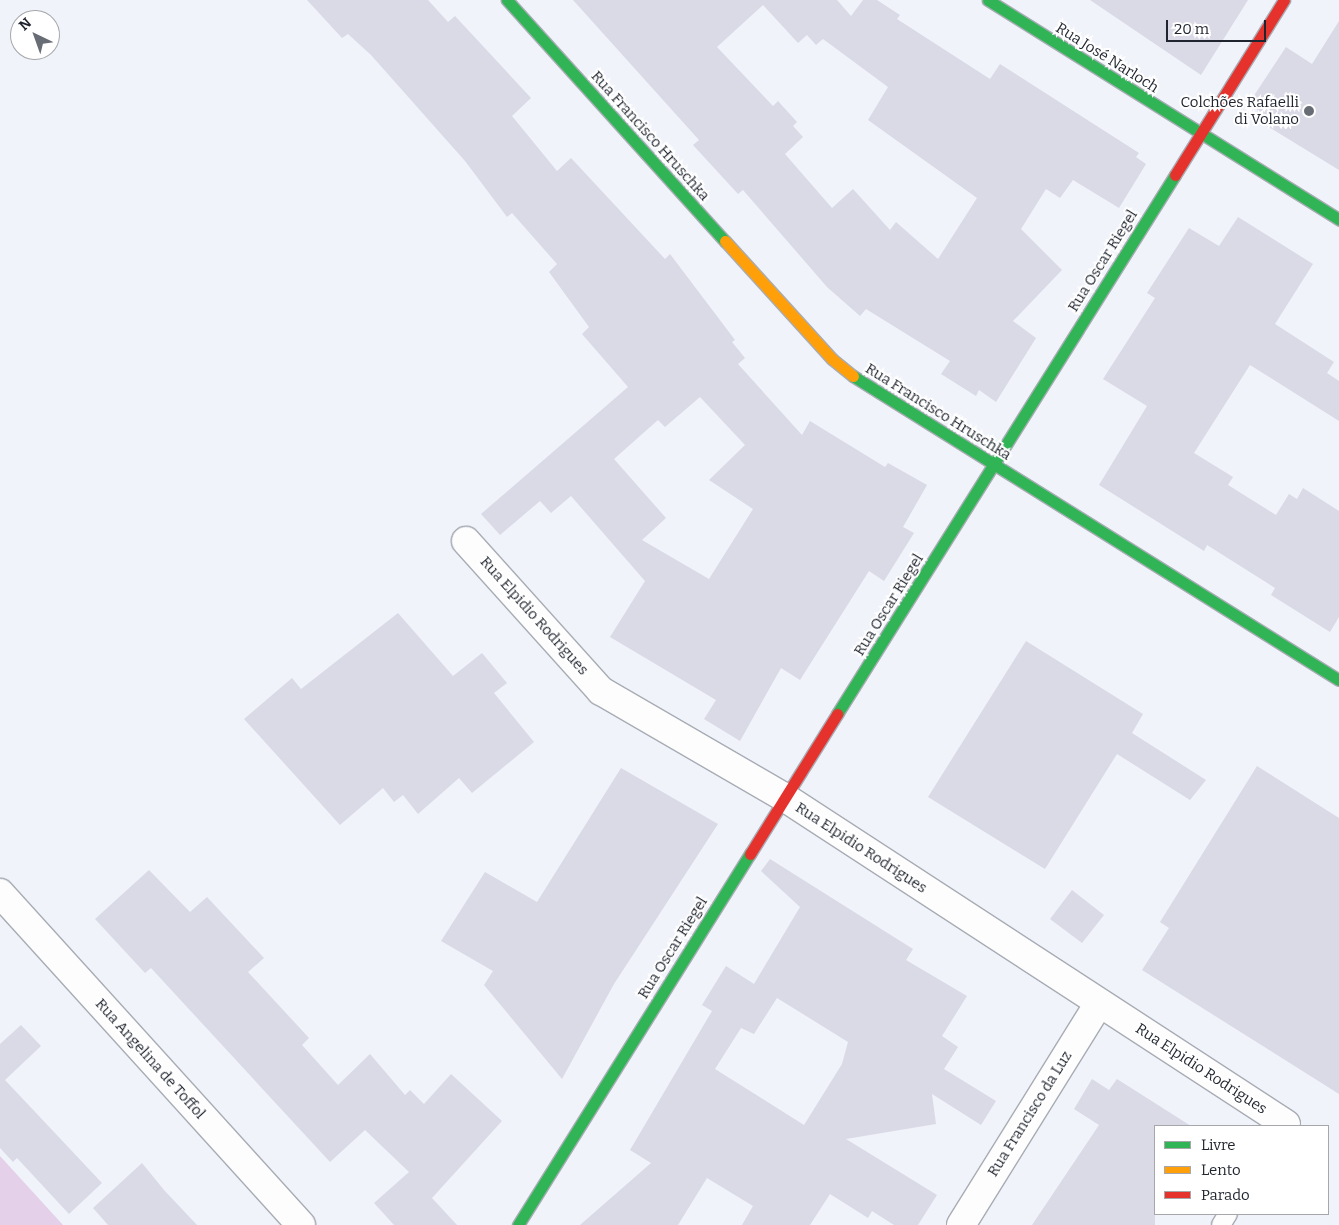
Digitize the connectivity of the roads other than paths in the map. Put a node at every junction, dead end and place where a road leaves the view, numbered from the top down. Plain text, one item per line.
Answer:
1 (507, 0) edge
2 (988, 0) edge
3 (1284, 0) edge
4 (1200, 133) junction
5 (1339, 219) edge
6 (995, 465) junction
7 (466, 541) dead end
8 (1339, 680) edge
9 (784, 798) junction
10 (0, 893) edge
11 (1099, 1003) junction
12 (1285, 1125) edge
13 (301, 1225) edge
14 (518, 1225) edge
15 (961, 1225) edge

1 - 6 street, Rua Francisco Hruschka
2 - 4 street, Rua José Narloch
3 - 4 street, Rua Oscar Riegel
4 - 5 street, Rua José Narloch
4 - 6 street, Rua Oscar Riegel
6 - 8 street, Rua Francisco Hruschka
6 - 9 street, Rua Oscar Riegel
7 - 9 street, Rua Elpidio Rodrigues
9 - 11 street, Rua Elpidio Rodrigues
9 - 14 street, Rua Oscar Riegel
10 - 13 street, Rua Angelina de Toffol
11 - 12 street, Rua Elpidio Rodrigues
11 - 15 street, Rua Francisco da Luz

